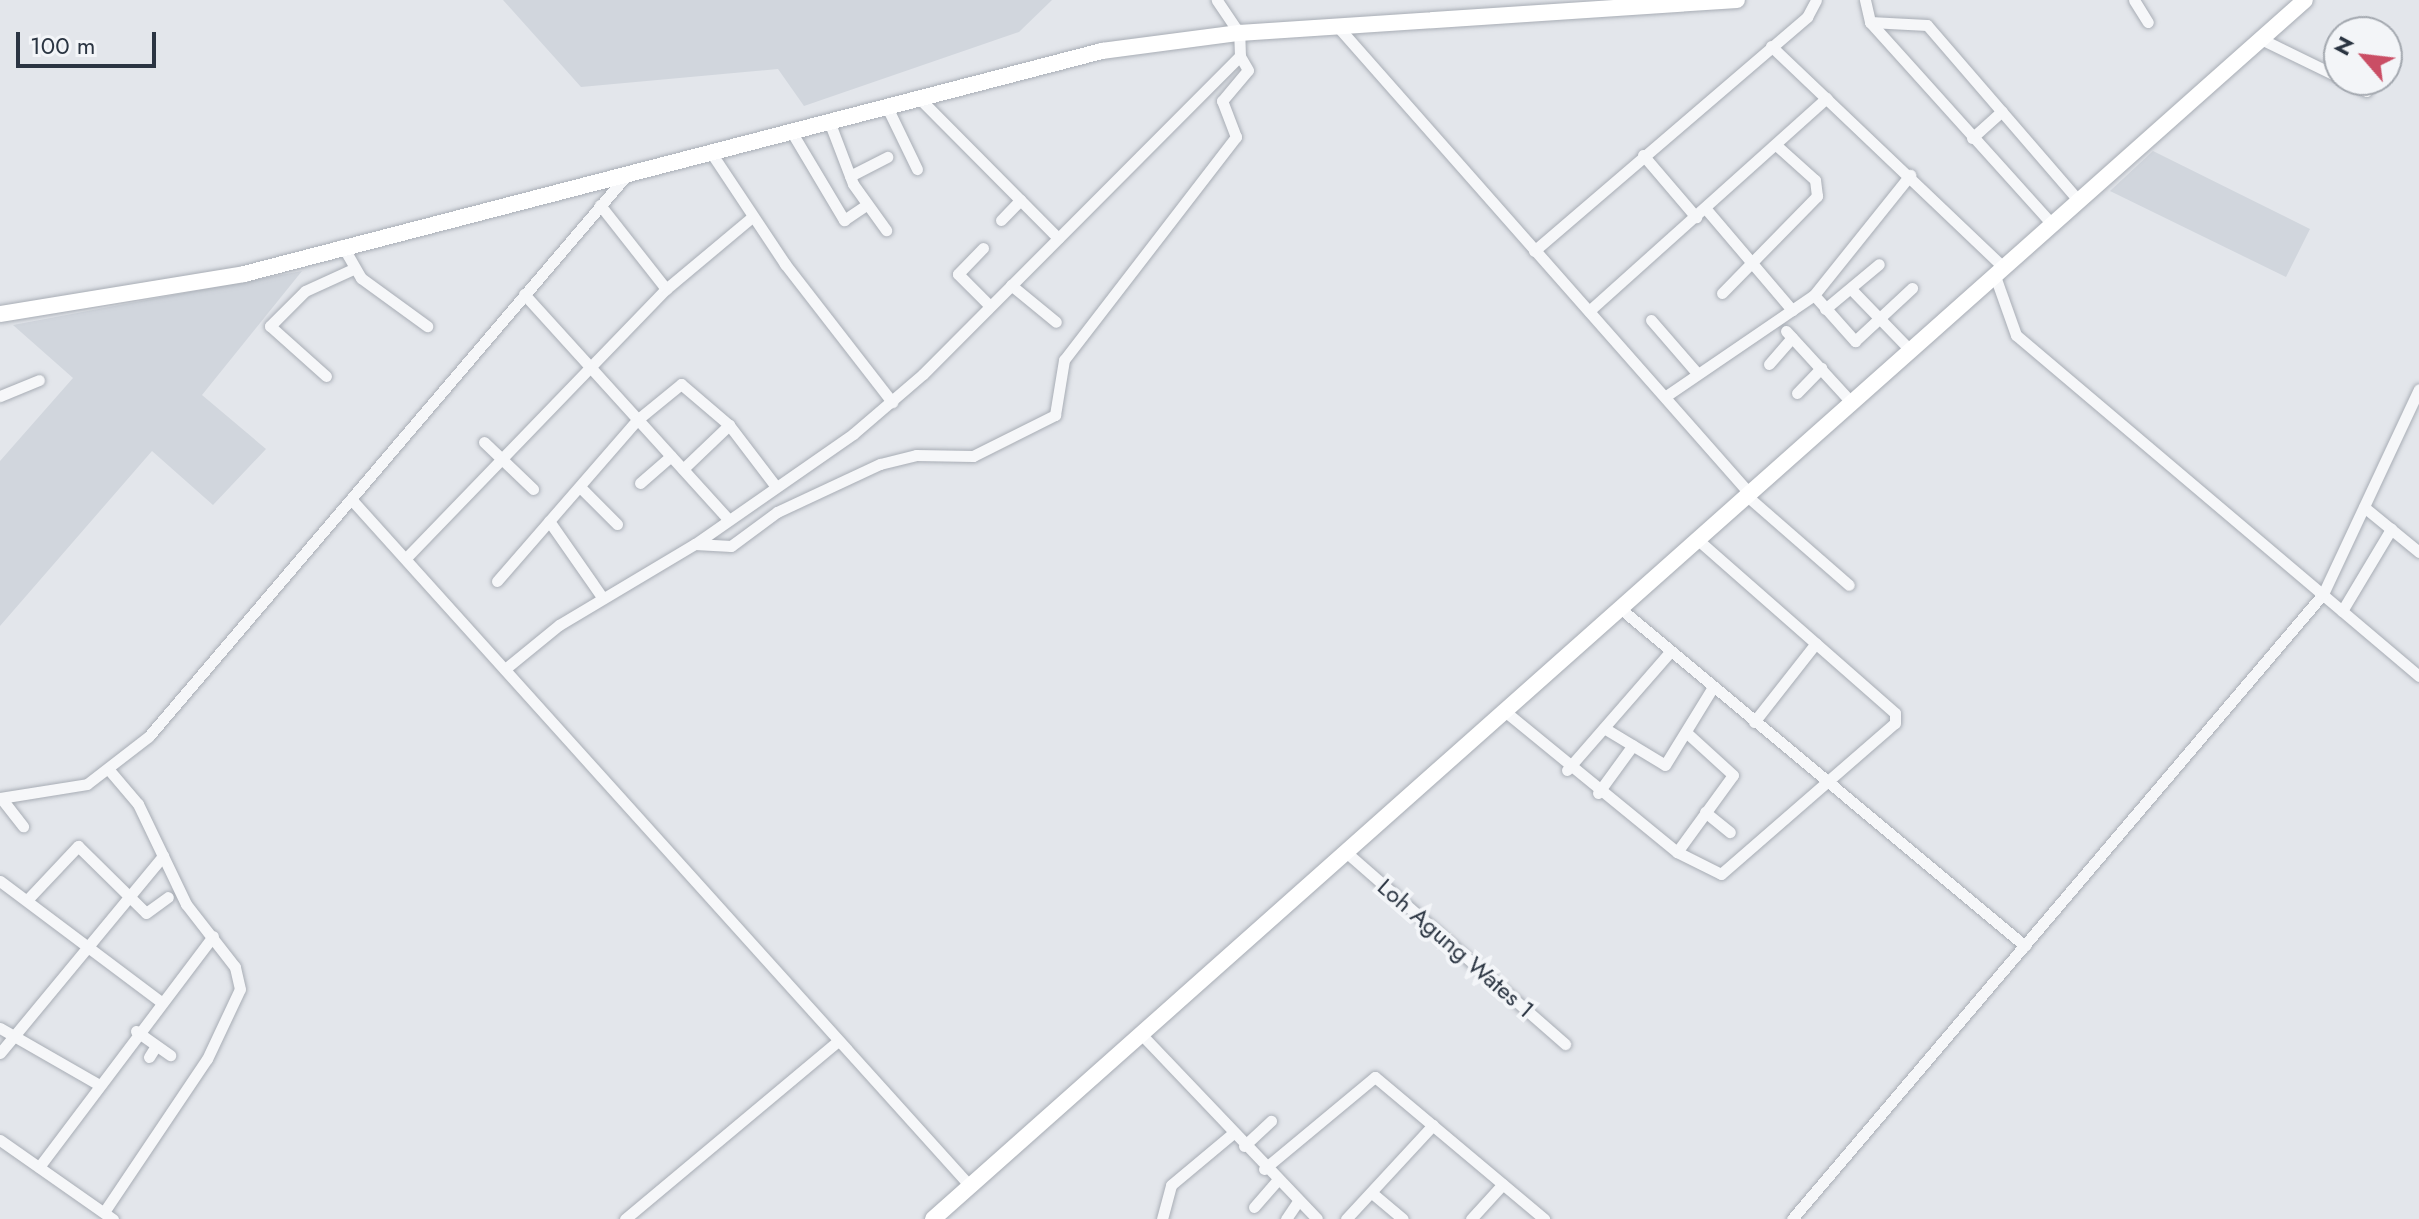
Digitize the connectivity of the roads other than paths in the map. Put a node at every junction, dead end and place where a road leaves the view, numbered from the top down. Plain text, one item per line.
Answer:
1 (1217, 0) edge
2 (1737, 0) edge
3 (1816, 0) edge
4 (1865, 0) edge
5 (2134, 0) edge
6 (2305, 0) edge
7 (1670, 3) edge
8 (1870, 22) junction
9 (2148, 22) dead end
10 (1236, 28) junction
11 (1339, 28) junction
12 (2261, 39) junction
13 (1771, 46) junction
14 (1240, 56) junction
15 (2323, 70) edge
16 (1826, 98) junction
17 (920, 99) junction
18 (887, 107) junction
19 (2002, 111) junction
20 (829, 121) junction
21 (791, 131) junction
22 (1972, 138) junction
23 (1776, 145) junction
24 (710, 151) junction
25 (1643, 155) junction
26 (887, 157) dead end
27 (917, 169) dead end
28 (630, 172) junction
29 (1910, 175) junction
30 (850, 176) junction
31 (1020, 200) junction
32 (2079, 201) junction
33 (600, 205) junction
34 (865, 206) junction
35 (1706, 209) junction
36 (752, 217) junction
37 (1696, 217) junction
38 (1001, 220) dead end
39 (2053, 225) junction
40 (886, 230) dead end
41 (1058, 238) junction
42 (341, 244) junction
43 (983, 248) dead end
44 (1534, 251) junction
45 (1879, 264) dead end
46 (1754, 265) junction
47 (353, 269) junction
48 (2000, 272) junction
49 (1011, 285) junction
50 (1912, 288) dead end
51 (666, 289) junction
52 (1851, 289) junction
53 (1722, 293) dead end
54 (524, 294) junction
55 (1814, 295) junction
56 (989, 305) junction
57 (1825, 309) junction
58 (1792, 310) junction
59 (1589, 311) junction
60 (0, 314) edge
61 (1880, 318) junction
62 (1651, 320) dead end
63 (1056, 322) dead end
64 (427, 326) dead end
65 (1911, 351) junction
66 (1769, 364) dead end
67 (592, 368) junction
68 (1821, 368) junction
69 (1696, 372) junction
70 (326, 376) dead end
71 (39, 380) dead end
72 (2419, 389) edge
73 (1797, 393) dead end
74 (0, 396) edge
75 (1666, 396) junction
76 (892, 402) junction
77 (1852, 403) junction
78 (2415, 408) edge
79 (637, 420) junction
80 (729, 425) junction
81 (484, 442) dead end
82 (671, 456) junction
83 (506, 462) junction
84 (683, 469) junction
85 (640, 483) dead end
86 (774, 484) junction
87 (581, 488) junction
88 (533, 489) dead end
89 (1748, 495) junction
90 (351, 499) junction
91 (2364, 507) junction
92 (727, 518) junction
93 (549, 521) junction
94 (617, 524) dead end
95 (2391, 529) junction
96 (1698, 540) junction
97 (695, 544) junction
98 (2419, 552) edge
99 (406, 558) junction
100 (497, 581) dead end
101 (1849, 585) dead end
102 (2323, 594) junction
103 (602, 597) junction
104 (1621, 609) junction
105 (2342, 611) junction
106 (1816, 643) junction
107 (1670, 652) junction
108 (505, 669) junction
109 (2419, 676) edge
110 (1713, 687) junction
111 (1507, 713) junction
112 (1754, 722) junction
113 (1604, 728) junction
114 (1687, 733) junction
115 (1633, 745) junction
116 (1567, 770) junction
117 (110, 771) junction
118 (1827, 783) junction
119 (1598, 793) junction
120 (1, 798) edge
121 (1705, 812) junction
122 (23, 826) dead end
123 (1730, 832) dead end
124 (1677, 852) junction
125 (1347, 853) junction
126 (163, 856) junction
127 (0, 881) edge
128 (168, 897) dead end
129 (127, 898) junction
130 (28, 899) junction
131 (213, 936) junction
132 (90, 943) junction
133 (2025, 946) junction
134 (160, 1001) junction
135 (0, 1028) edge
136 (136, 1031) junction
137 (1141, 1034) junction
138 (11, 1040) junction
139 (838, 1041) junction
140 (1565, 1044) dead end
141 (156, 1046) junction
142 (0, 1053) edge
143 (170, 1055) dead end
144 (149, 1057) dead end
145 (96, 1083) junction
146 (1271, 1121) dead end
147 (1433, 1125) junction
148 (1232, 1134) junction
149 (0, 1140) edge
150 (1244, 1146) junction
151 (39, 1167) junction
152 (1264, 1169) junction
153 (1277, 1181) junction
154 (1503, 1184) junction
155 (971, 1187) junction
156 (1372, 1193) junction
157 (1298, 1201) junction
158 (1254, 1207) dead end
159 (108, 1216) edge
160 (625, 1219) edge
161 (933, 1219) edge
162 (1162, 1219) edge
163 (1286, 1219) edge
164 (1317, 1219) edge
165 (1346, 1219) edge
166 (1403, 1219) edge
167 (1471, 1219) edge
168 (1544, 1219) edge
169 (1792, 1219) edge

1 - 10 street
2 - 7 main road
3 - 13 street
4 - 8 street
5 - 9 street
6 - 12 main road
7 - 11 main road
8 - 19 street
8 - 22 street
10 - 11 main road
10 - 14 street
10 - 17 main road
11 - 44 street
12 - 15 street
12 - 32 main road
13 - 16 street
13 - 25 street
14 - 41 street
14 - 97 street
16 - 23 street
16 - 29 street
17 - 18 main road
17 - 31 street
18 - 20 main road
18 - 27 street
19 - 22 street
19 - 32 street
20 - 21 main road
20 - 30 street
21 - 24 main road
21 - 34 street
22 - 39 street
23 - 35 street
23 - 46 street
24 - 28 main road
24 - 36 street
25 - 37 street
25 - 44 street
26 - 30 street
28 - 33 street
28 - 42 main road
29 - 48 street
29 - 55 street
30 - 34 street
31 - 38 street
31 - 41 street
32 - 39 main road
33 - 51 street
33 - 54 street
34 - 40 street
35 - 37 street
35 - 46 street
36 - 51 street
36 - 76 street
37 - 59 street
39 - 48 main road
41 - 49 street
42 - 47 street
42 - 60 main road
43 - 56 street
44 - 59 street
45 - 52 street
46 - 53 street
46 - 58 street
47 - 64 street
47 - 70 street
48 - 65 main road
48 - 102 street
49 - 56 street
49 - 63 street
50 - 61 street
51 - 67 street
52 - 57 street
52 - 61 street
54 - 67 street
54 - 90 street
55 - 57 street
55 - 58 street
56 - 76 street
57 - 61 street
58 - 69 street
59 - 75 street
61 - 65 street
62 - 69 street
65 - 77 main road
66 - 68 street
67 - 79 street
67 - 83 street
68 - 73 street
68 - 77 street
69 - 75 street
71 - 74 street
72 - 78 street
75 - 89 street
76 - 86 street
77 - 89 main road
78 - 91 street
79 - 80 street
79 - 82 street
79 - 87 street
80 - 84 street
80 - 86 street
81 - 83 street
82 - 84 street
82 - 85 street
83 - 88 street
83 - 99 street
84 - 92 street
86 - 92 street
87 - 93 street
87 - 94 street
89 - 96 main road
89 - 101 street
90 - 99 street
90 - 117 street
91 - 95 street
91 - 102 street
92 - 97 street
93 - 100 street
93 - 103 street
95 - 98 street
95 - 105 street
96 - 104 main road
96 - 106 street
97 - 103 street
99 - 108 street
102 - 105 street
102 - 133 street
103 - 108 street
104 - 107 street
104 - 111 main road
105 - 109 street
106 - 112 street
106 - 118 street
107 - 110 street
107 - 113 street
108 - 139 street
110 - 112 street
110 - 114 street
111 - 116 street
111 - 125 main road
112 - 118 street
113 - 115 street
113 - 116 street
114 - 115 street
114 - 121 street
115 - 119 street
116 - 119 street
117 - 120 street
117 - 126 street
118 - 124 street
118 - 133 street
119 - 124 street
120 - 122 street
121 - 123 street
121 - 124 street
125 - 137 main road
125 - 140 street, Loh Agung Wates 1
126 - 129 street
126 - 131 street
127 - 130 street
128 - 129 street
129 - 130 street
129 - 132 street
130 - 132 street
131 - 134 street
131 - 159 street
132 - 134 street
132 - 138 street
133 - 169 street
134 - 136 street
135 - 138 street
136 - 141 street
136 - 145 street
137 - 148 street
137 - 155 main road
138 - 142 street
138 - 145 street
139 - 155 street
139 - 160 street
141 - 143 street
141 - 144 street
145 - 151 street
146 - 150 street
147 - 152 street
147 - 154 street
147 - 156 street
148 - 150 street
148 - 162 street
149 - 151 street
150 - 152 street
151 - 159 street
152 - 153 street
153 - 157 street
153 - 158 street
154 - 167 street
154 - 168 street
155 - 161 main road
156 - 165 street
156 - 166 street
157 - 163 street
157 - 164 street

